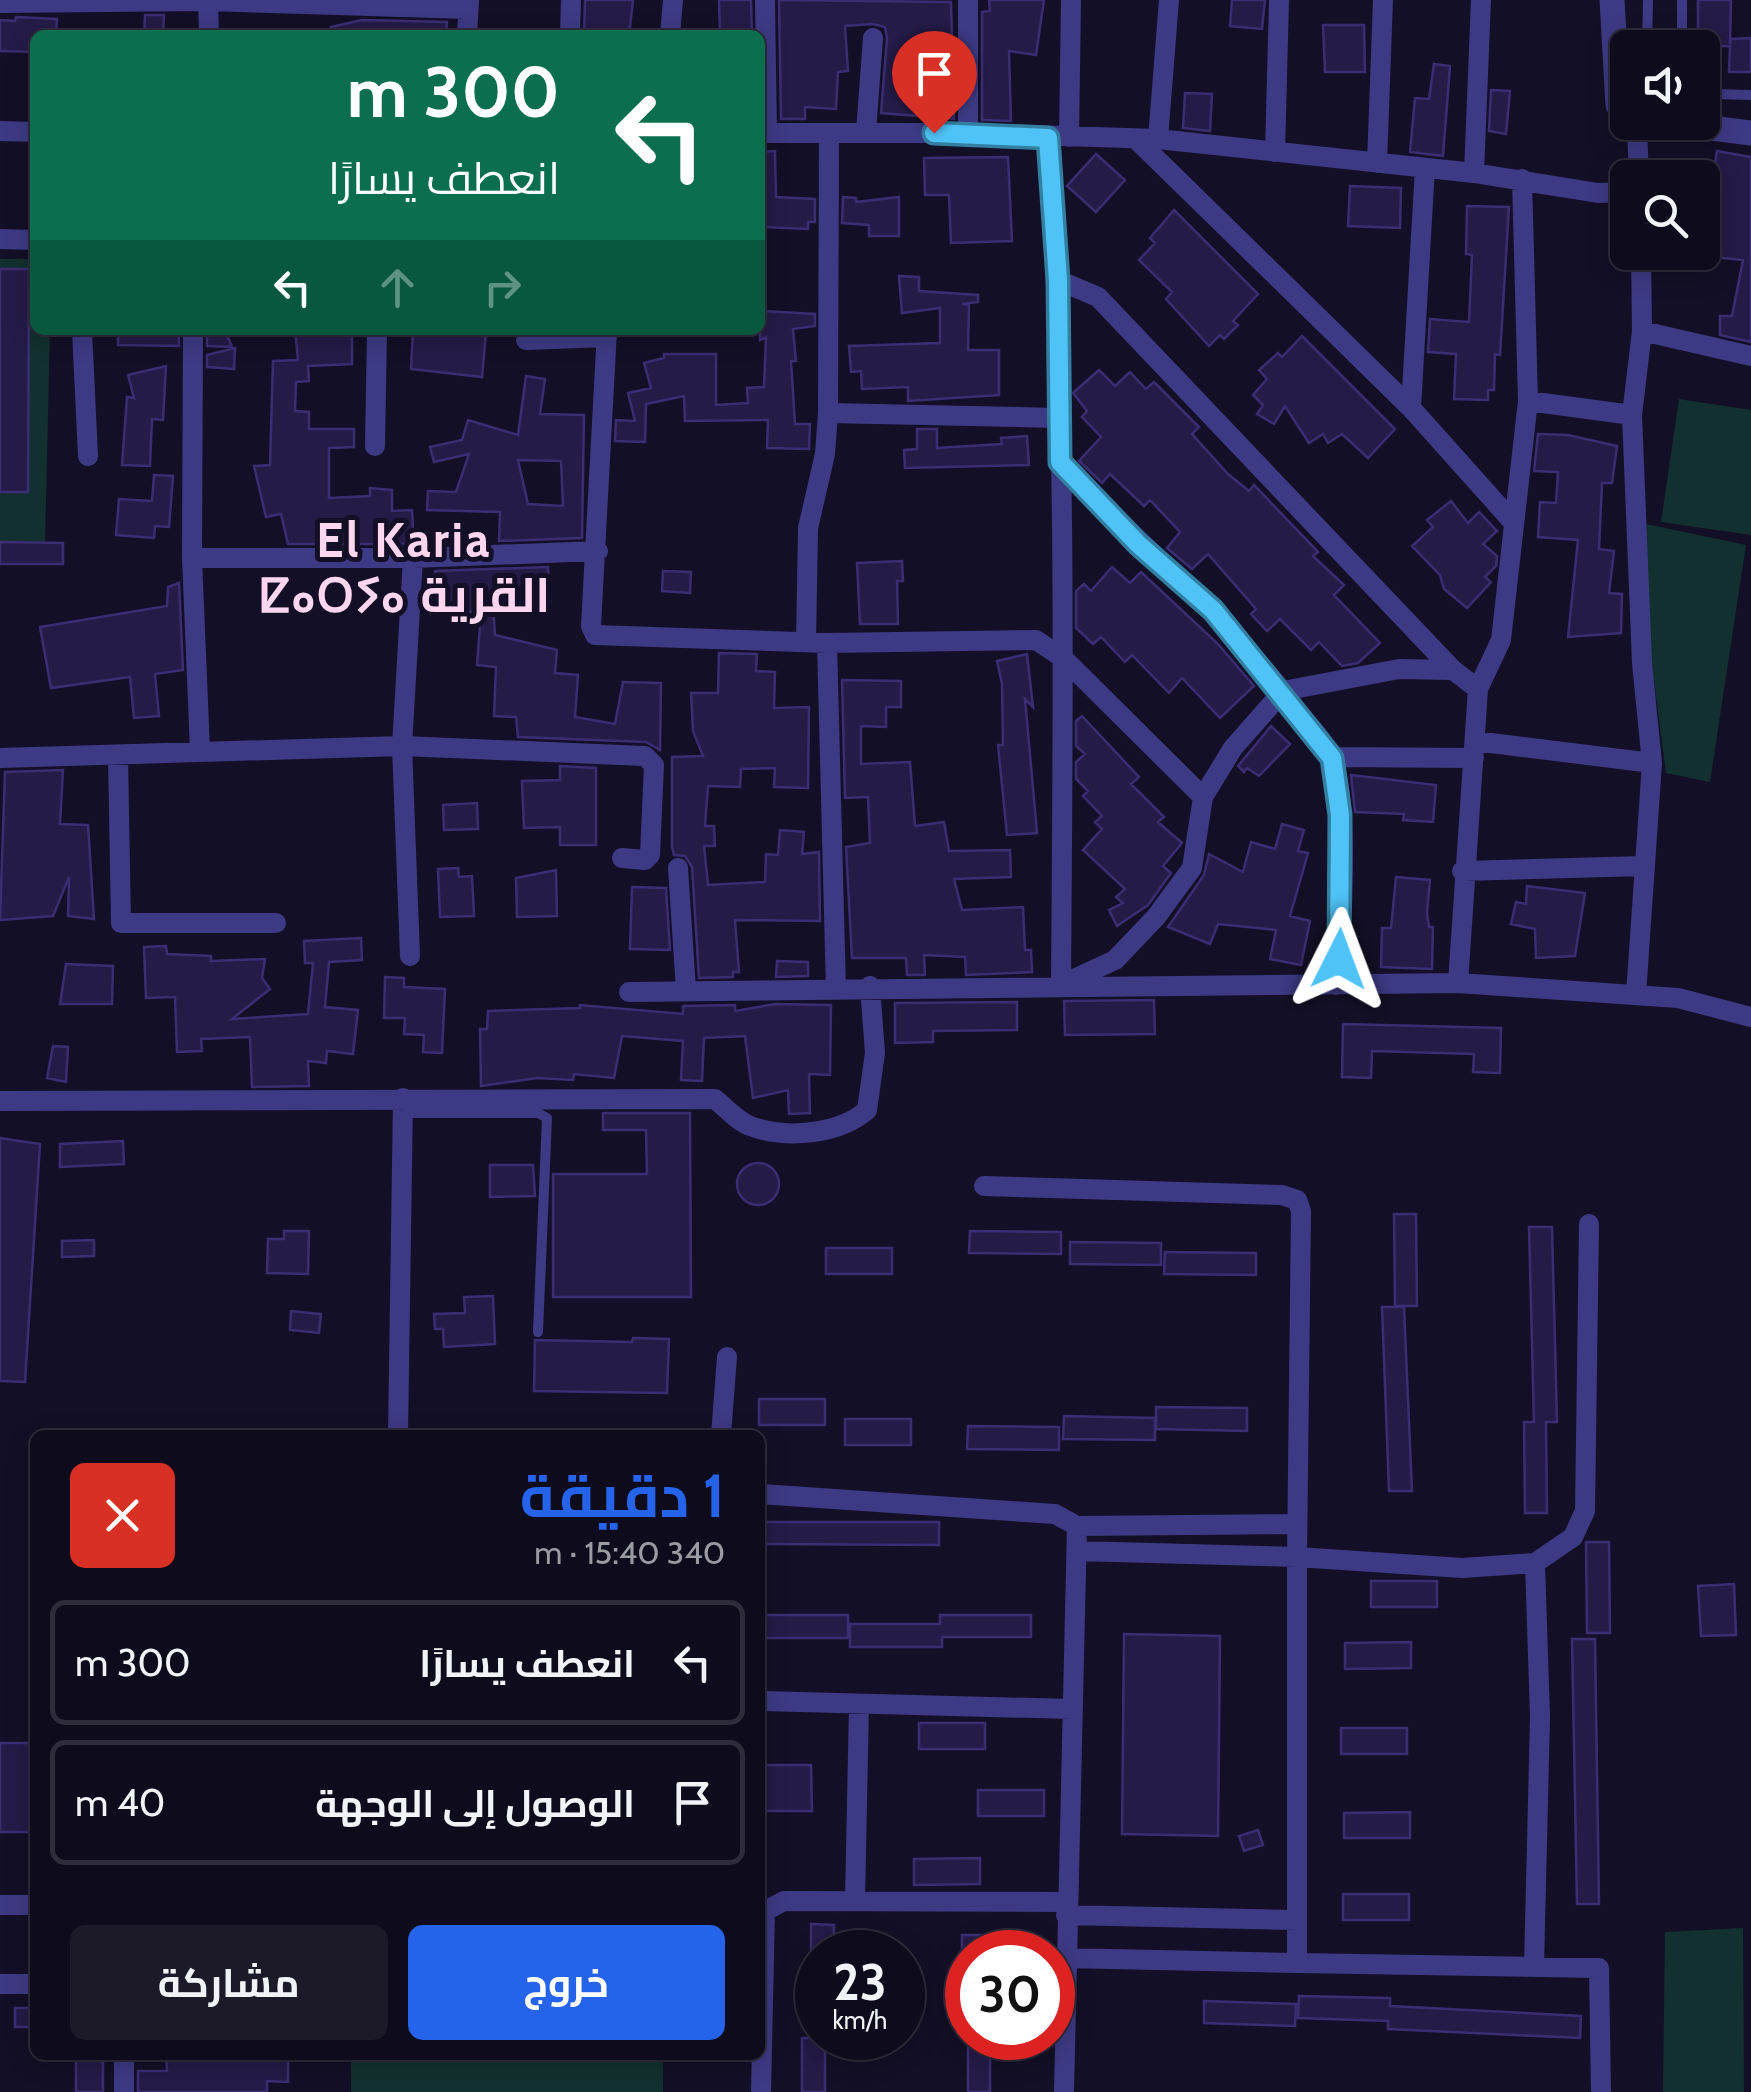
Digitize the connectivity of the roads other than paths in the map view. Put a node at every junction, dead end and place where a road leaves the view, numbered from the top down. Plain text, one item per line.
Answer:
1 (571, 0) edge
2 (673, 0) edge
3 (766, 0) edge
4 (968, 0) edge
5 (1071, 0) edge
6 (1169, 0) edge
7 (1279, 0) edge
8 (1383, 0) edge
9 (1482, 0) edge
10 (1612, 0) edge
11 (1648, 0) edge
12 (1682, 0) edge
13 (208, 1) edge
14 (0, 3) edge
15 (468, 5) edge
16 (209, 30) edge
17 (467, 30) edge
18 (570, 30) edge
19 (670, 30) edge
20 (1617, 30) edge
21 (1647, 30) edge
22 (1682, 30) edge
23 (873, 38) dead end
24 (765, 66) edge
25 (1720, 94) edge
26 (1751, 95) edge
27 (1720, 129) edge
28 (0, 131) edge
29 (30, 132) edge
30 (866, 132) junction
31 (765, 133) edge
32 (829, 133) junction
33 (968, 133) junction
34 (1751, 133) edge
35 (1058, 137) junction
36 (1136, 139) junction
37 (1158, 139) junction
38 (1275, 152) junction
39 (1377, 163) junction
40 (1425, 168) junction
41 (1474, 173) junction
42 (1522, 180) junction
43 (1610, 193) edge
44 (0, 239) edge
45 (30, 240) edge
46 (1641, 270) edge
47 (1058, 280) junction
48 (1642, 331) junction
49 (82, 335) edge
50 (194, 335) edge
51 (377, 335) edge
52 (594, 335) edge
53 (607, 335) edge
54 (526, 340) dead end
55 (1751, 356) edge
56 (1528, 402) junction
57 (1411, 408) junction
58 (828, 412) junction
59 (1632, 415) junction
60 (1060, 418) junction
61 (375, 446) dead end
62 (88, 456) dead end
63 (1060, 462) junction
64 (1514, 522) junction
65 (598, 552) junction
66 (192, 558) junction
67 (413, 558) junction
68 (816, 643) junction
69 (1064, 658) junction
70 (1453, 670) junction
71 (1478, 689) junction
72 (1283, 692) junction
73 (402, 746) junction
74 (1474, 749) junction
75 (200, 750) junction
76 (118, 755) junction
77 (0, 758) edge
78 (1332, 758) junction
79 (1652, 763) junction
80 (1203, 798) junction
81 (622, 858) dead end
82 (1644, 866) junction
83 (678, 868) dead end
84 (1462, 871) junction
85 (276, 923) dead end
86 (410, 956) dead end
87 (1458, 983) junction
88 (1336, 985) junction
89 (870, 986) junction
90 (1062, 986) junction
91 (686, 990) junction
92 (836, 990) junction
93 (629, 992) dead end
94 (1636, 995) junction
95 (1751, 1018) edge
96 (0, 1101) edge
97 (404, 1105) junction
98 (984, 1186) dead end
99 (1588, 1224) dead end
100 (538, 1332) dead end
101 (727, 1356) dead end
102 (398, 1430) edge
103 (722, 1430) edge
104 (765, 1494) edge
105 (1297, 1524) junction
106 (1078, 1526) junction
107 (1077, 1551) junction
108 (1297, 1557) junction
109 (1535, 1563) junction
110 (765, 1701) edge
111 (860, 1704) junction
112 (1071, 1708) junction
113 (855, 1900) junction
114 (0, 1905) edge
115 (30, 1905) edge
116 (1066, 1908) junction
117 (765, 1911) edge
118 (1297, 1920) junction
119 (1066, 1930) edge
120 (1075, 1958) edge
121 (1297, 1963) junction
122 (1534, 1968) junction
123 (0, 1984) edge
124 (30, 1984) edge
125 (124, 2060) edge
126 (762, 2060) edge
127 (1064, 2060) edge
128 (124, 2092) edge
129 (761, 2092) edge
130 (1064, 2092) edge
131 (1601, 2092) edge

1 - 18 street
2 - 19 street
3 - 24 street
4 - 33 street
5 - 35 street
6 - 37 street
7 - 38 street
8 - 39 street
9 - 41 street
10 - 20 street
11 - 21 lane
12 - 22 lane
13 - 14 street
13 - 15 street
13 - 16 street
15 - 17 street
23 - 30 street
25 - 26 lane
27 - 34 street
28 - 29 street
30 - 32 street
30 - 33 street
31 - 32 street
32 - 58 street
33 - 35 street
35 - 36 street
35 - 47 street
36 - 37 street
36 - 57 street
37 - 38 street
38 - 39 street
39 - 40 street
40 - 41 street
40 - 57 street
41 - 42 street
42 - 43 street
42 - 56 street
44 - 45 street
46 - 48 street
47 - 60 street
47 - 70 street
48 - 55 street
48 - 59 street
49 - 62 street
50 - 66 street
51 - 61 street
52 - 54 street
53 - 65 street
56 - 59 street
56 - 64 street
57 - 64 street
58 - 60 street
58 - 68 street
59 - 79 street
60 - 63 street
63 - 69 street
63 - 72 street
64 - 71 street
65 - 67 street
65 - 68 street
66 - 67 street
66 - 75 street
67 - 73 street
68 - 69 street
68 - 92 street
69 - 80 street
69 - 90 street
70 - 71 street
70 - 72 street
71 - 74 street
72 - 78 street
72 - 80 street
73 - 75 street
73 - 81 street
73 - 86 street
74 - 78 street
74 - 79 street
74 - 84 street
75 - 76 street
76 - 77 street
76 - 85 street
78 - 88 street
79 - 82 street
80 - 90 street
82 - 84 street
82 - 94 street
83 - 91 street
84 - 87 street
87 - 88 street
87 - 94 street
88 - 90 street
89 - 90 street
89 - 92 street
89 - 97 street
91 - 92 street
91 - 93 street
94 - 95 street
96 - 97 street
97 - 100 lane
97 - 102 street
98 - 105 street
99 - 109 street
101 - 103 street
104 - 106 street
105 - 106 street
105 - 108 street
106 - 107 street
107 - 108 street
107 - 112 street
108 - 109 street
108 - 118 street
109 - 122 street
110 - 111 street
111 - 112 street
111 - 113 street
112 - 116 street
113 - 116 street
113 - 117 street
114 - 115 street
116 - 118 street
116 - 119 street
118 - 121 street
120 - 121 street
121 - 122 street
122 - 131 street
123 - 124 street
125 - 128 street
126 - 129 street
127 - 130 street

